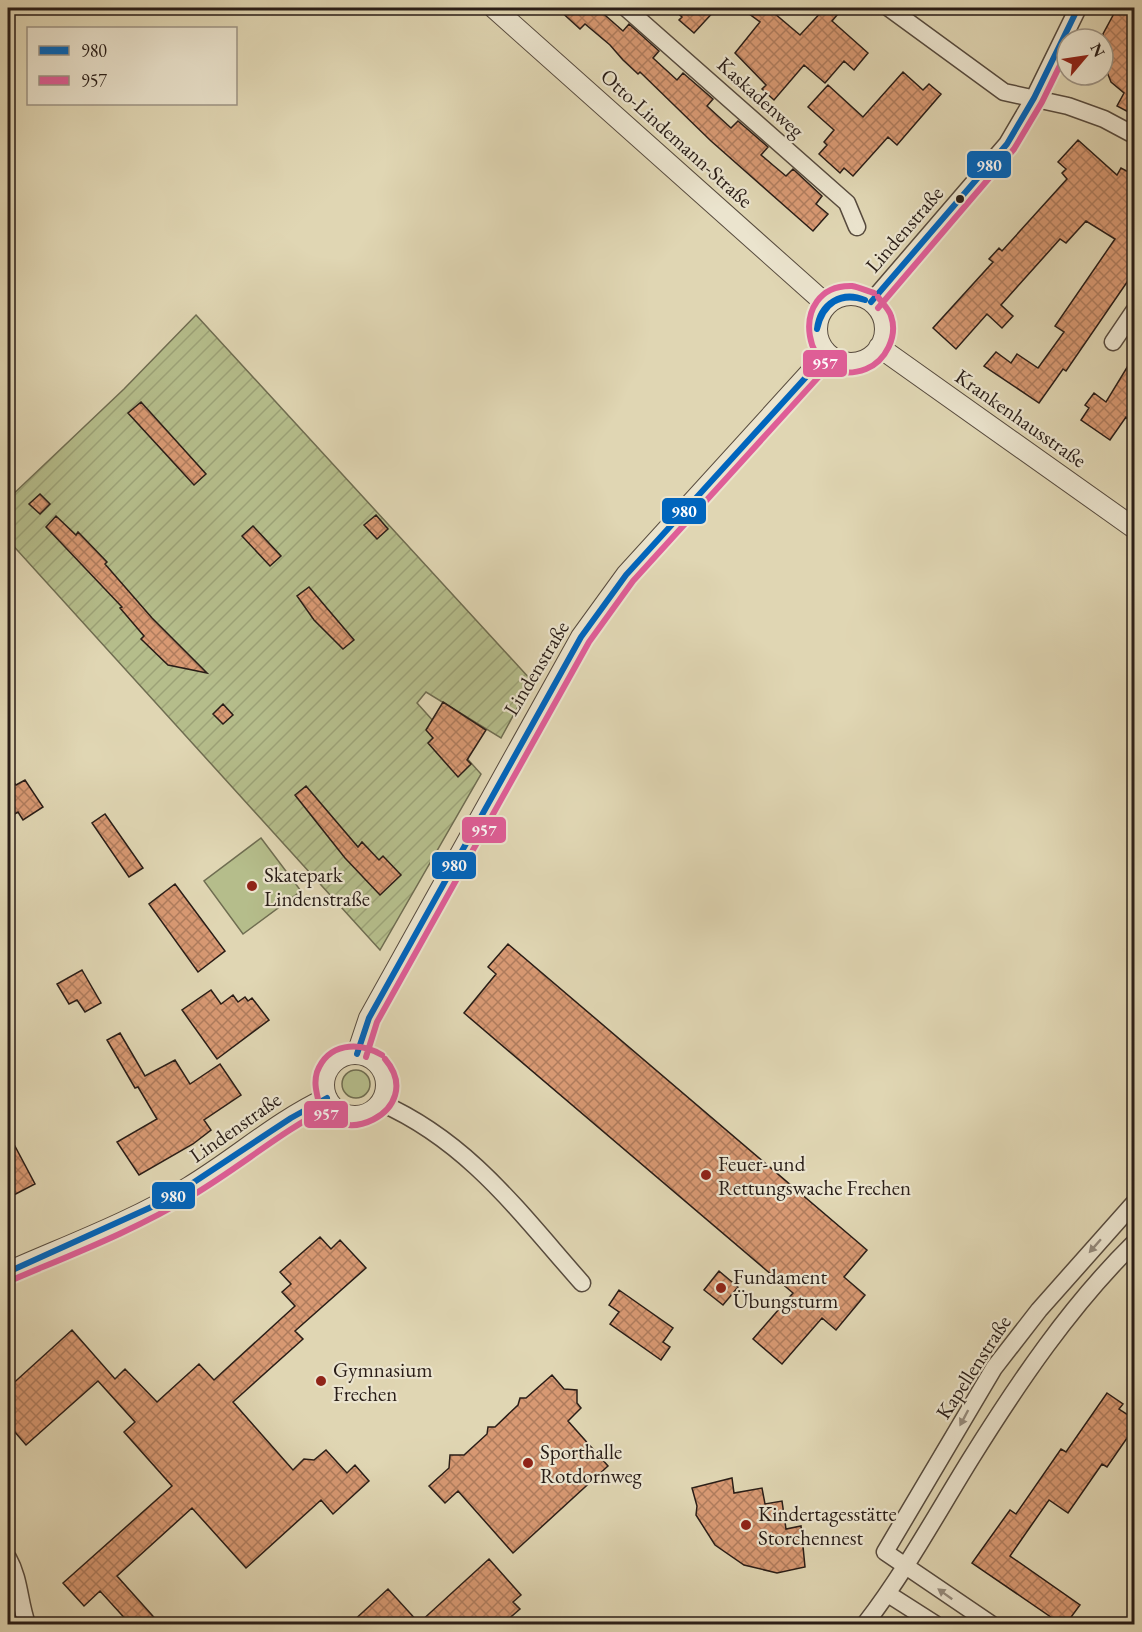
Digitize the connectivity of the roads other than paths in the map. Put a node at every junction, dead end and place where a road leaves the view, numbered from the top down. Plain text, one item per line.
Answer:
1 (494, 8) edge
2 (626, 8) edge
3 (890, 8) edge
4 (1078, 8) edge
5 (1034, 98) junction
6 (1134, 135) edge
7 (857, 226) dead end
8 (871, 302) junction
9 (827, 305) junction
10 (1134, 311) edge
11 (1113, 342) dead end
12 (879, 347) junction
13 (827, 354) junction
14 (1134, 528) edge
15 (357, 1054) junction
16 (327, 1098) junction
17 (381, 1104) junction
18 (1134, 1203) edge
19 (1134, 1243) edge
20 (8, 1272) edge
21 (582, 1283) dead end
22 (8, 1558) edge
23 (906, 1566) junction
24 (888, 1594) junction
25 (14, 1606) edge
26 (27, 1624) edge
27 (865, 1624) edge
28 (935, 1624) edge
29 (991, 1624) edge

1 - 9 street, Otto-Lindemann-Straße
2 - 7 street, Kaskadenweg
3 - 5 street
4 - 5 street, Lindenstraße
5 - 6 street
5 - 8 street, Lindenstraße
8 - 9 street
8 - 12 street
9 - 13 street
10 - 11 street
12 - 13 street
12 - 14 street, Krankenhausstraße
13 - 15 street, Lindenstraße
15 - 16 street
15 - 17 street
16 - 17 street
16 - 20 street, Lindenstraße
17 - 21 street
18 -> 23 street, Kapellenstraße
19 - 23 street
22 - 25 street
23 - 24 street
29 -> 23 street, Kapellenstraße
24 - 27 street
24 - 28 street
25 - 26 street

